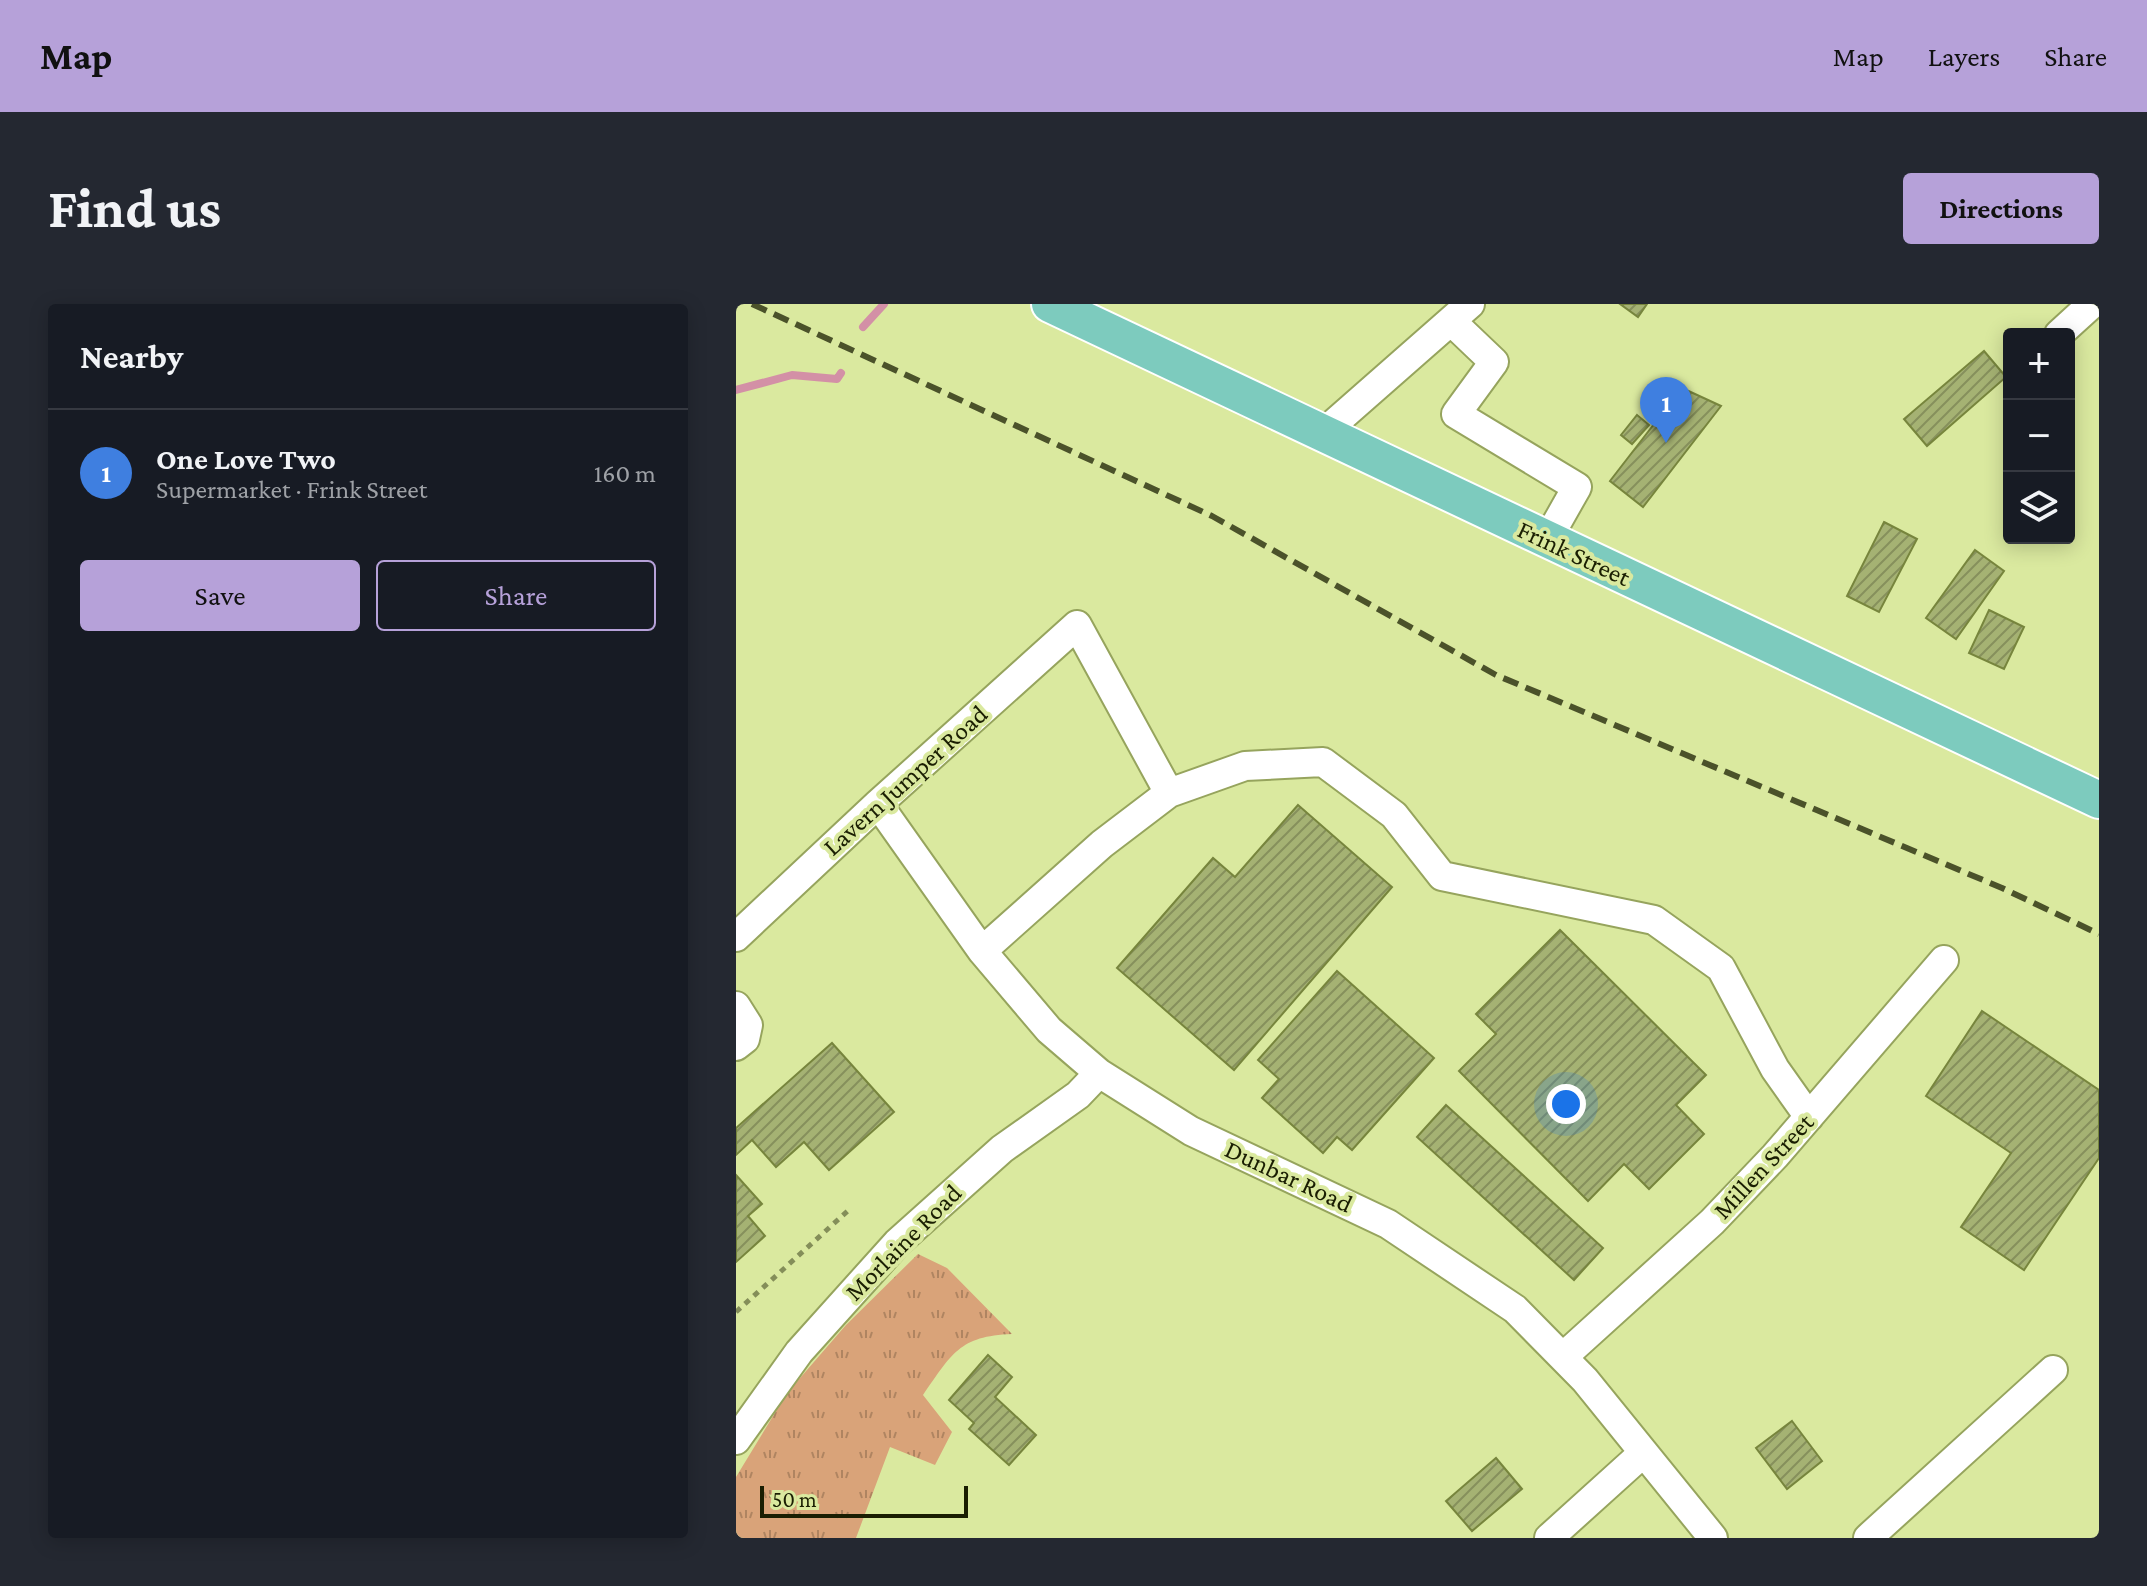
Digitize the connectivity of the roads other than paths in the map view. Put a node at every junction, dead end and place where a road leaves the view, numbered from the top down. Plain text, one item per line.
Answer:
1 (1050, 304) edge
2 (2092, 304) edge
3 (1461, 312) edge
4 (2066, 328) edge
5 (1322, 434) junction
6 (1547, 540) junction
7 (1169, 793) junction
8 (2099, 800) edge
9 (878, 804) junction
10 (736, 937) edge
11 (982, 951) junction
12 (1944, 960) dead end
13 (736, 1006) edge
14 (736, 1046) edge
15 (1099, 1073) junction
16 (1809, 1117) junction
17 (1564, 1356) junction
18 (2053, 1370) dead end
19 (736, 1440) edge
20 (1642, 1454) junction
21 (1549, 1538) edge
22 (1713, 1538) edge
23 (1868, 1538) edge

1 - 5 main road, Frink Street
2 - 4 street
3 - 5 street
3 - 6 street
5 - 6 main road, Frink Street
6 - 8 main road, Frink Street
7 - 9 street, Lavern Jumper Road
7 - 11 street
7 - 16 street
9 - 10 street, Lavern Jumper Road
9 - 11 street, Dunbar Road
11 - 15 street, Dunbar Road
12 - 16 street, Millen Street
13 - 14 street
15 - 17 street, Dunbar Road
15 - 19 street, Morlaine Road
16 - 17 street, Millen Street
17 - 20 street, Dunbar Road
18 - 23 street
20 - 21 street
20 - 22 street, Dunbar Road

